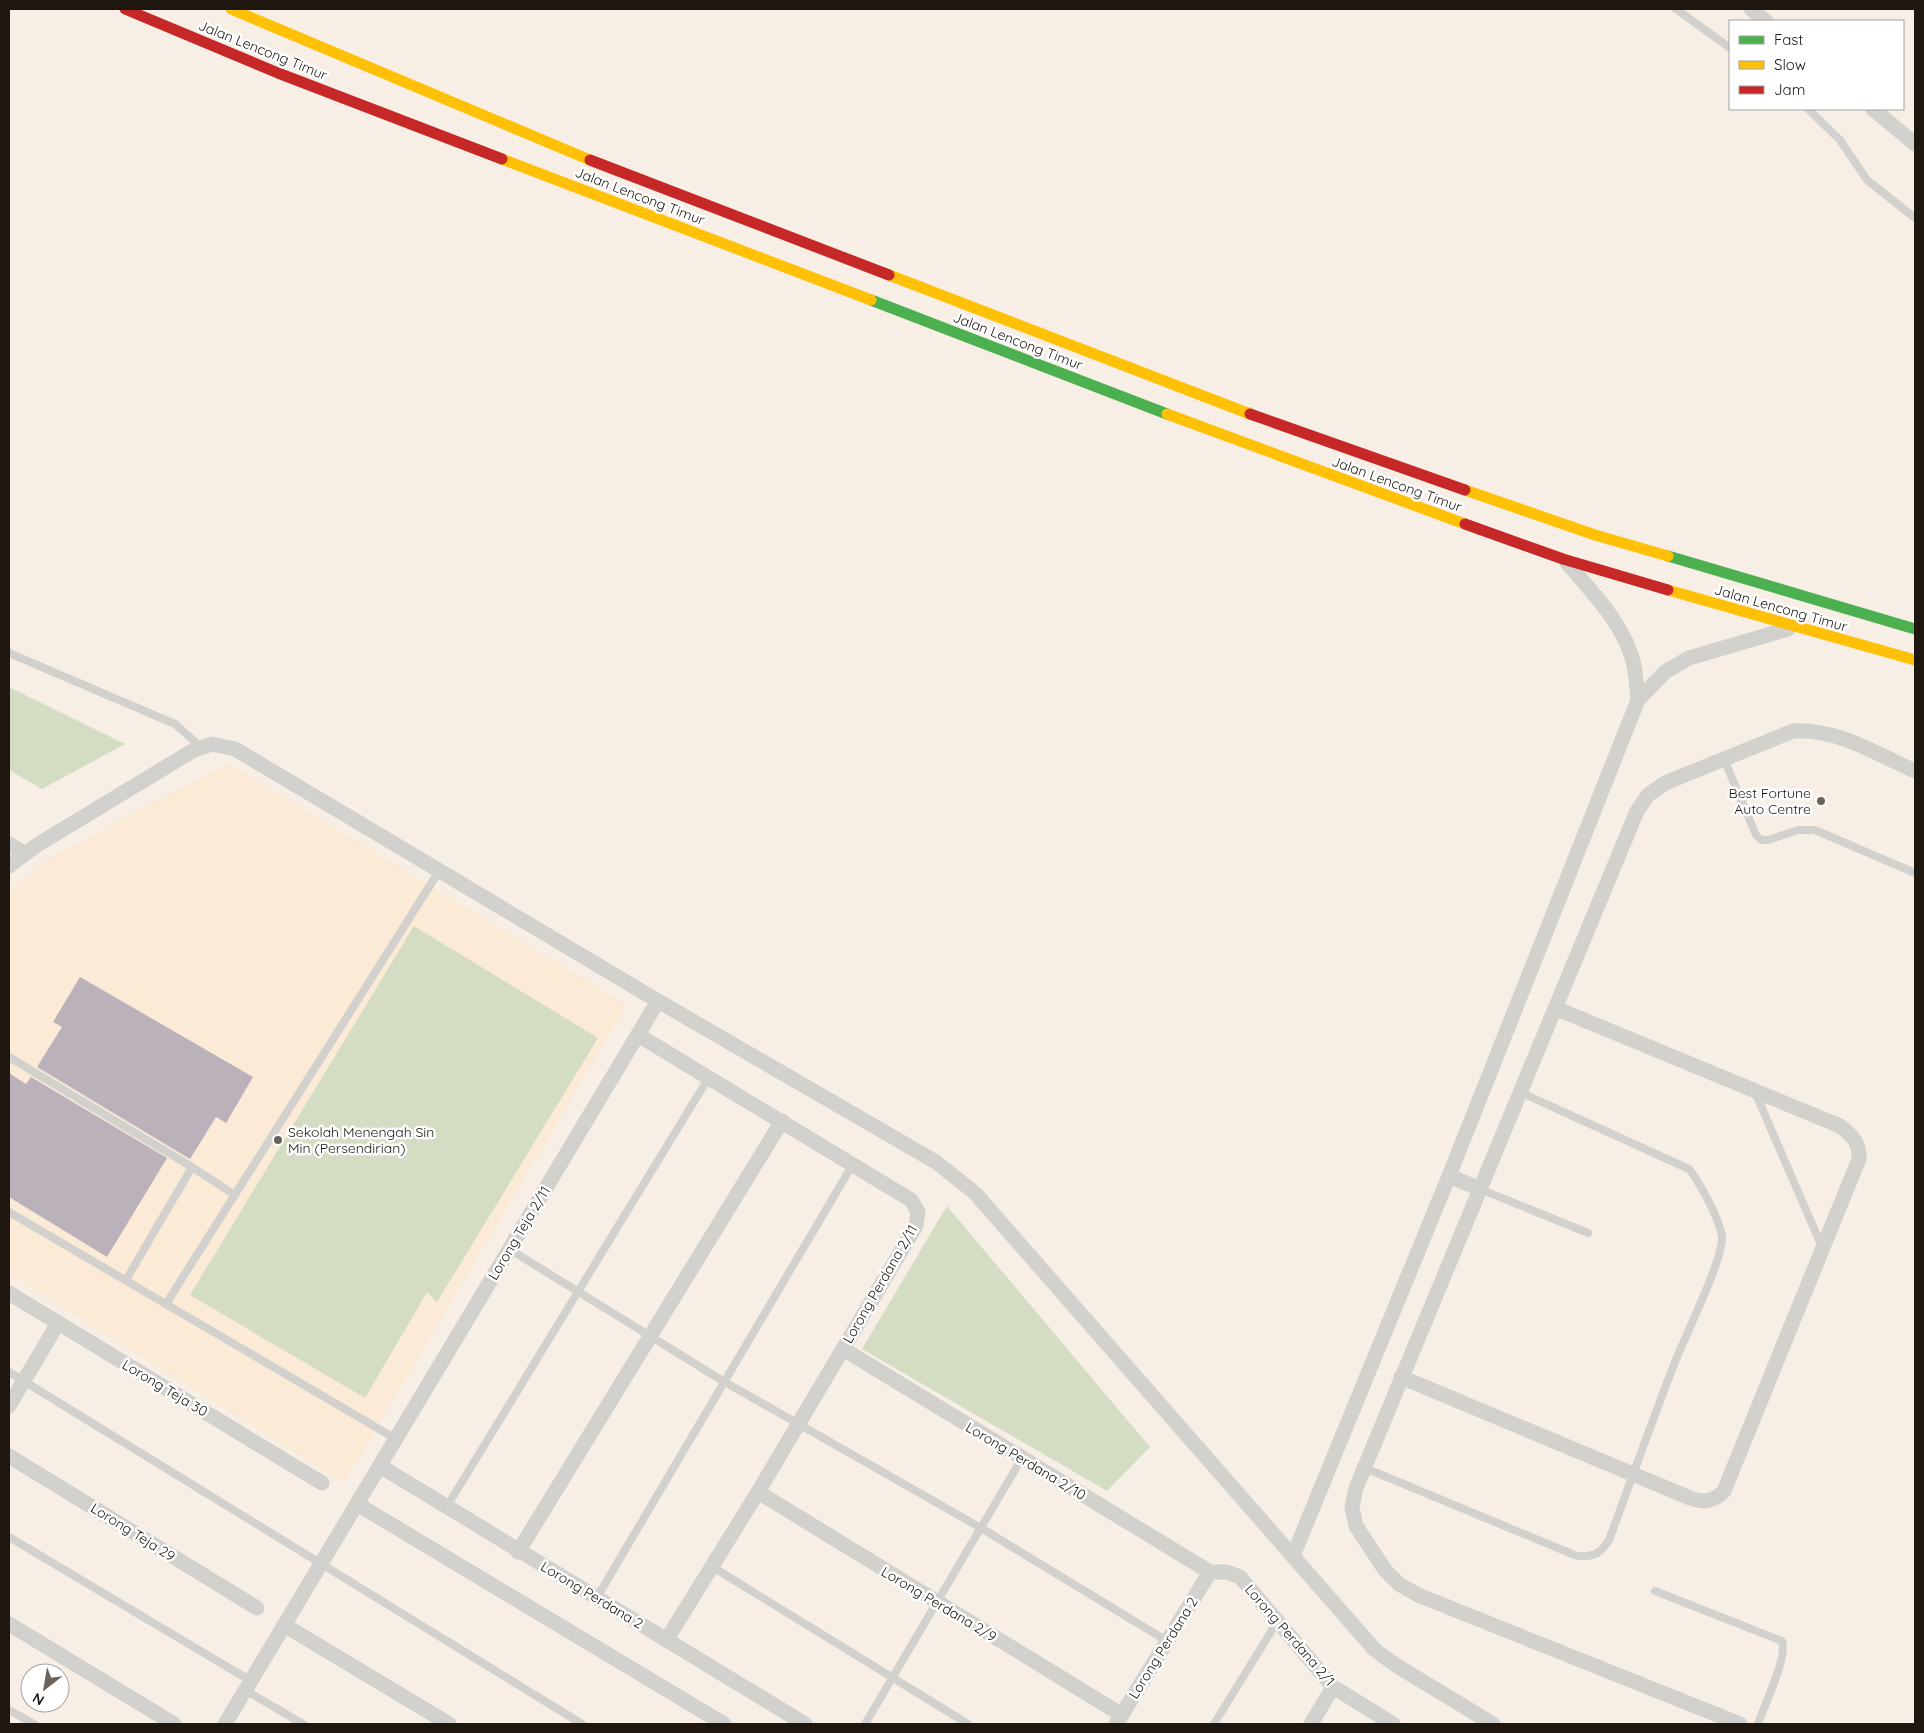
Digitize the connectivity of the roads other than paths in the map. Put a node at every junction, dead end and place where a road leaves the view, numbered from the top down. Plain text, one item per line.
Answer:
1 (125, 9) edge
2 (231, 9) edge
3 (1676, 9) edge
4 (1751, 9) edge
5 (1765, 20) edge
6 (1729, 47) edge
7 (1809, 110) edge
8 (1873, 110) edge
9 (1915, 144) edge
10 (1915, 218) edge
11 (1563, 559) junction
12 (1792, 627) junction
13 (1915, 629) edge
14 (9, 653) edge
15 (1915, 660) edge
16 (1638, 700) junction
17 (201, 747) junction
18 (1724, 759) junction
19 (1915, 771) edge
20 (9, 844) edge
21 (24, 853) junction
22 (9, 866) edge
23 (440, 871) junction
24 (1915, 873) edge
25 (658, 1000) junction
26 (1555, 1008) junction
27 (638, 1035) junction
28 (9, 1057) edge
29 (709, 1077) junction
30 (1754, 1090) junction
31 (1520, 1092) junction
32 (782, 1121) junction
33 (853, 1164) junction
34 (192, 1167) junction
35 (1449, 1176) junction
36 (1480, 1188) junction
37 (235, 1195) junction
38 (9, 1212) edge
39 (1588, 1234) dead end
40 (1823, 1248) junction
41 (509, 1249) junction
42 (126, 1280) junction
43 (576, 1292) junction
44 (9, 1293) edge
45 (166, 1304) junction
46 (58, 1323) junction
47 (650, 1337) junction
48 (843, 1350) junction
49 (9, 1372) edge
50 (1401, 1377) junction
51 (23, 1381) junction
52 (723, 1381) junction
53 (9, 1406) edge
54 (798, 1424) junction
55 (396, 1439) junction
56 (9, 1456) edge
57 (1022, 1458) junction
58 (380, 1466) junction
59 (1365, 1468) junction
60 (1634, 1476) junction
61 (322, 1483) dead end
62 (758, 1492) junction
63 (357, 1504) junction
64 (446, 1508) junction
65 (981, 1528) junction
66 (9, 1537) edge
67 (518, 1552) junction
68 (1293, 1556) junction
69 (321, 1564) junction
70 (711, 1566) junction
71 (1210, 1572) junction
72 (1655, 1591) dead end
73 (596, 1598) junction
74 (937, 1603) junction
75 (257, 1608) dead end
76 (1277, 1622) junction
77 (9, 1624) edge
78 (284, 1625) junction
79 (667, 1639) junction
80 (1167, 1641) junction
81 (892, 1678) junction
82 (248, 1686) junction
83 (1333, 1687) junction
84 (9, 1710) edge
85 (1118, 1722) edge
86 (34, 1724) edge
87 (174, 1724) edge
88 (225, 1724) edge
89 (303, 1724) edge
90 (449, 1724) edge
91 (582, 1724) edge
92 (724, 1724) edge
93 (805, 1724) edge
94 (865, 1724) edge
95 (968, 1724) edge
96 (1214, 1724) edge
97 (1311, 1724) edge
98 (1393, 1724) edge
99 (1493, 1724) edge
100 (1740, 1724) edge
101 (1758, 1724) edge

1 - 11 highway, Jalan Lencong Timur
2 - 13 highway, Jalan Lencong Timur
3 - 6 lane
4 - 5 street
7 - 10 lane
8 - 9 street
11 - 12 highway, Jalan Lencong Timur
11 - 16 street
12 - 15 highway, Jalan Lencong Timur
12 - 16 street
14 - 17 lane
16 - 35 street
17 - 21 street
17 - 23 street
18 - 19 street
18 - 24 lane
18 - 26 street
20 - 21 street
21 - 22 street
23 - 25 street
23 - 37 lane
25 - 27 street, Lorong Teja 2/11
25 - 68 street
26 - 30 street
26 - 31 street
27 - 29 street, Lorong Perdana 2/11
27 - 41 street, Lorong Teja 2/11
28 - 34 lane
29 - 32 street, Lorong Perdana 2/11
29 - 43 lane
30 - 40 lane
30 - 40 street
31 - 36 street
31 - 60 lane
32 - 33 street, Lorong Perdana 2/11
32 - 47 street
33 - 48 street, Lorong Perdana 2/11
33 - 52 lane
34 - 37 lane
34 - 42 lane
35 - 36 street
35 - 68 street
36 - 39 lane
36 - 50 street
37 - 45 lane
38 - 42 lane
40 - 60 street
41 - 43 lane
41 - 55 street, Lorong Teja 2/11
42 - 45 lane
43 - 47 lane
43 - 64 lane
44 - 46 street, Lorong Teja 30
45 - 55 lane
46 - 51 street
46 - 61 street, Lorong Teja 30
47 - 52 lane
47 - 67 street
48 - 54 street, Lorong Perdana 2/11
48 - 57 street, Lorong Perdana 2/10
49 - 51 lane
50 - 59 street
50 - 60 street
51 - 53 street
51 - 69 lane
52 - 54 lane
52 - 73 lane
54 - 62 street, Lorong Perdana 2/11
54 - 65 lane
55 - 58 street, Lorong Teja 2/11
56 - 75 street, Lorong Teja 29
57 - 65 lane
57 - 71 street, Lorong Perdana 2/10
58 - 63 street, Lorong Teja 2/11
58 - 64 street, Lorong Perdana 2
59 - 60 lane
59 - 100 street
62 - 70 street, Lorong Perdana 2/11
62 - 74 street, Lorong Perdana 2/9
63 - 69 street, Lorong Teja 2/11
63 - 92 street
64 - 67 street, Lorong Perdana 2
65 - 74 lane
65 - 80 lane
66 - 82 lane
67 - 73 street, Lorong Perdana 2
68 - 99 street
69 - 78 street, Lorong Teja 2/11
69 - 91 lane
70 - 79 street, Lorong Perdana 2/11
70 - 81 lane
71 - 76 street, Lorong Perdana 2/1
71 - 80 street, Lorong Perdana 2
72 - 101 lane
73 - 79 street, Lorong Perdana 2
74 - 81 lane
74 - 85 street, Lorong Perdana 2/9
76 - 83 street, Lorong Perdana 2/1
76 - 96 lane
77 - 87 street
78 - 82 street, Lorong Teja 2/11
78 - 90 street
79 - 93 street, Lorong Perdana 2
80 - 85 street, Lorong Perdana 2
81 - 94 lane
81 - 95 lane
82 - 88 street, Lorong Teja 2/11
82 - 89 lane
83 - 97 street
83 - 98 street, Lorong Perdana 2/1
84 - 86 lane

